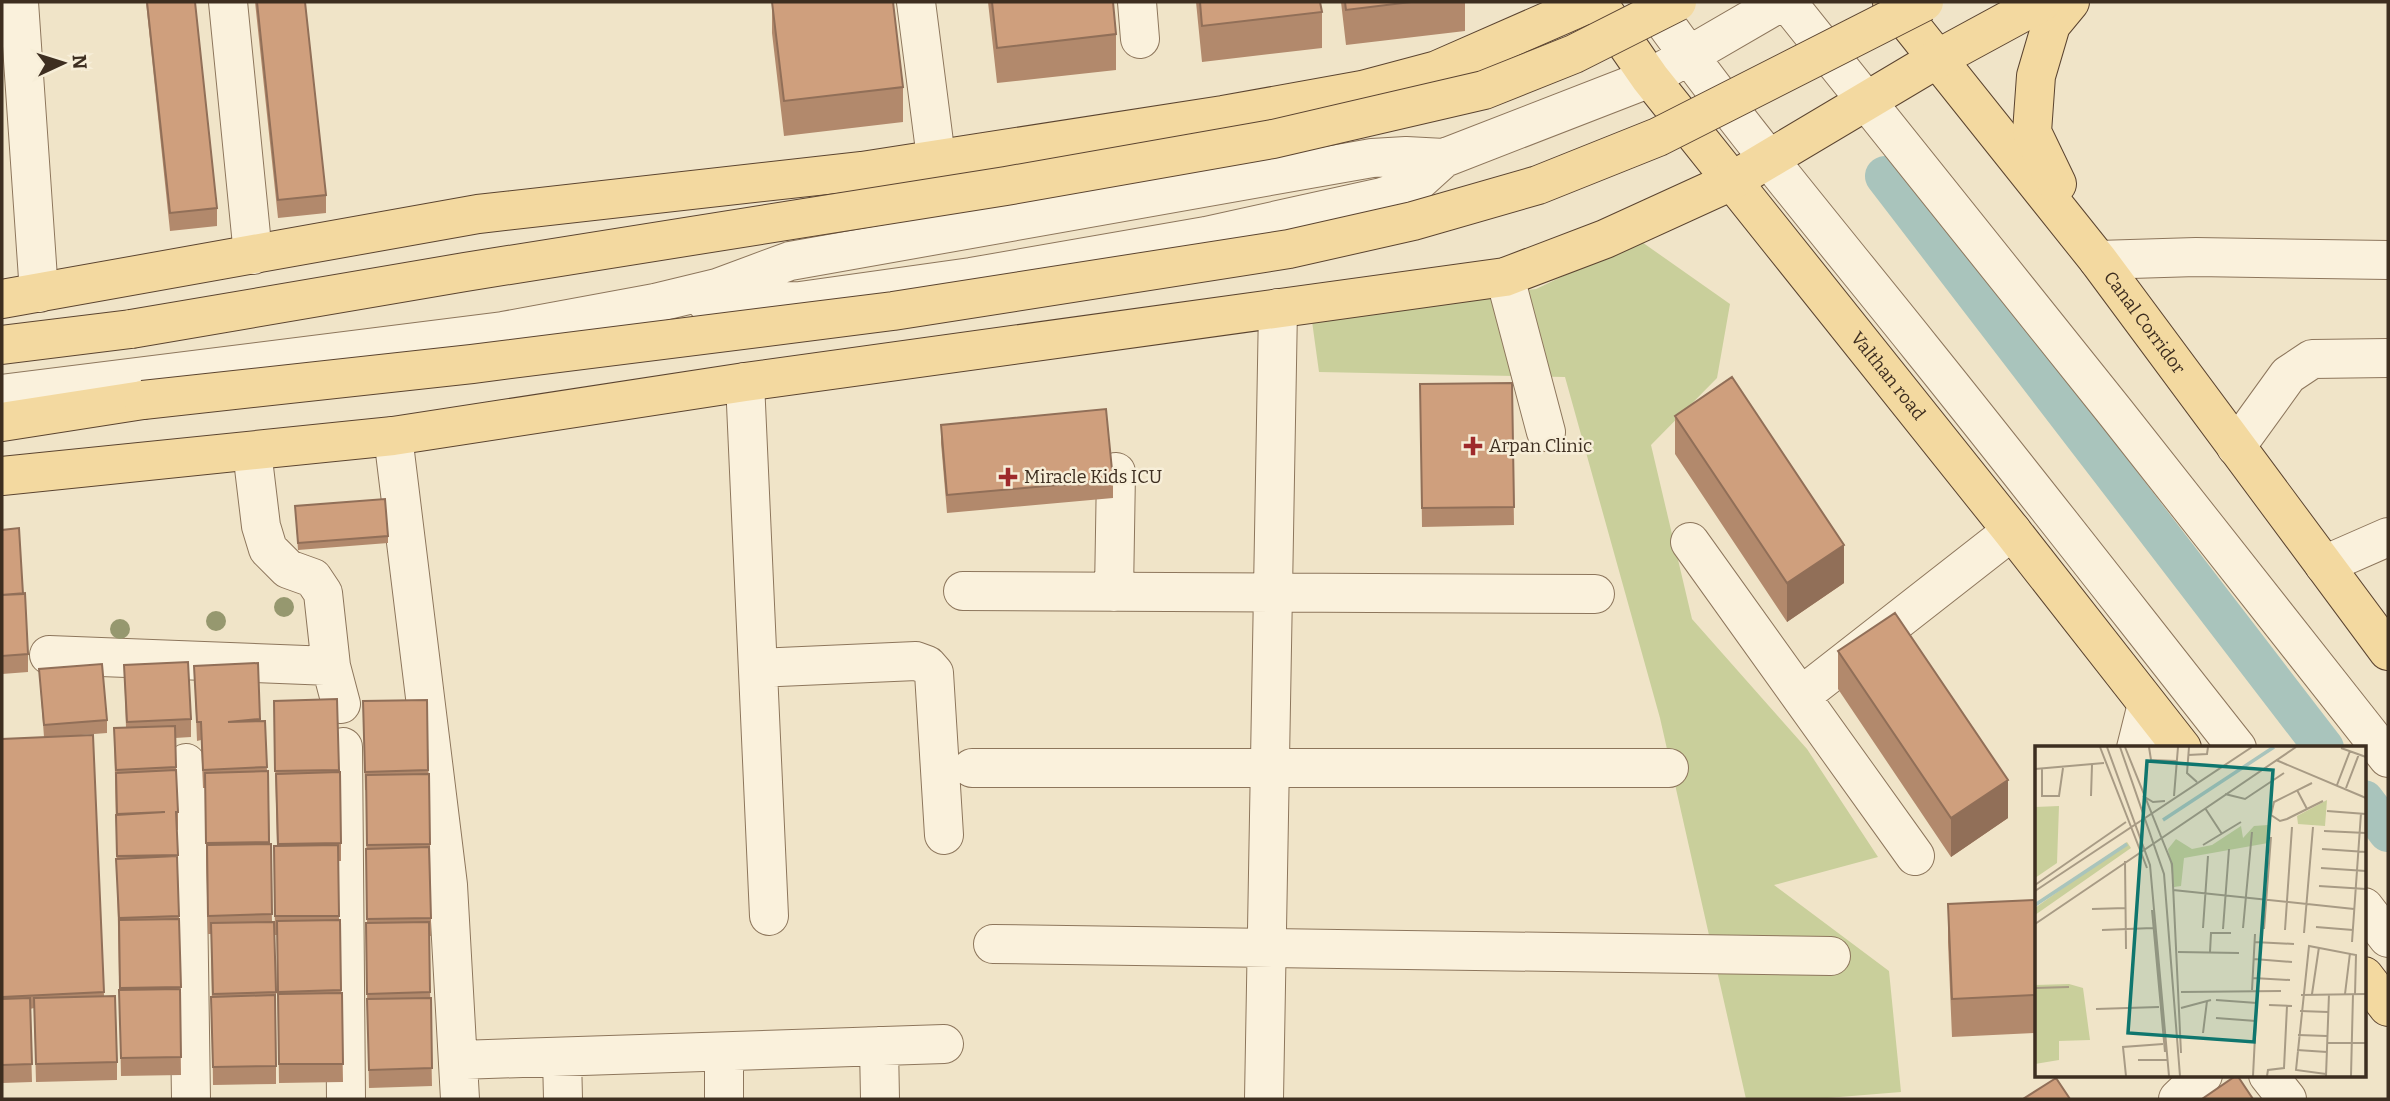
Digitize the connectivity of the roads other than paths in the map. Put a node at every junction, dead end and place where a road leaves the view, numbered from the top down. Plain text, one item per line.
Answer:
1 (19, 2) edge
2 (228, 2) edge
3 (916, 2) edge
4 (1137, 2) edge
5 (1594, 2) edge
6 (1650, 2) edge
7 (1677, 2) edge
8 (1781, 2) edge
9 (1787, 2) edge
10 (1892, 2) edge
11 (1924, 2) edge
12 (2042, 2) edge
13 (2070, 2) edge
14 (1140, 39) dead end
15 (1688, 55) junction
16 (1937, 59) junction
17 (1650, 78) junction
18 (1866, 102) junction
19 (936, 158) junction
20 (1769, 159) junction
21 (1732, 181) junction
22 (253, 255) junction
23 (2098, 260) junction
24 (2388, 260) edge
25 (1505, 277) junction
26 (39, 293) junction
27 (2, 299) edge
28 (1278, 308) junction
29 (2, 345) edge
30 (2388, 358) edge
31 (745, 382) junction
32 (2, 394) edge
33 (2, 422) edge
34 (1546, 432) dead end
35 (393, 436) junction
36 (2236, 447) junction
37 (252, 451) junction
38 (1116, 472) dead end
39 (2, 476) edge
40 (2012, 531) junction
41 (2388, 537) edge
42 (1690, 542) dead end
43 (2324, 565) junction
44 (963, 591) dead end
45 (1114, 592) junction
46 (1273, 593) junction
47 (1595, 594) dead end
48 (2388, 651) edge
49 (49, 655) dead end
50 (331, 666) junction
51 (758, 668) junction
52 (1801, 696) junction
53 (341, 704) dead end
54 (2147, 704) junction
55 (2136, 746) edge
56 (2181, 746) edge
57 (2236, 746) edge
58 (343, 747) dead end
59 (2388, 758) edge
60 (186, 762) dead end
61 (972, 768) dead end
62 (1270, 768) junction
63 (1670, 768) dead end
64 (944, 835) dead end
65 (1914, 856) dead end
66 (2366, 910) edge
67 (769, 916) dead end
68 (2388, 938) edge
69 (993, 944) dead end
70 (1266, 947) junction
71 (1831, 956) dead end
72 (2366, 979) edge
73 (2388, 1007) edge
74 (944, 1044) dead end
75 (879, 1046) junction
76 (724, 1052) junction
77 (562, 1057) junction
78 (459, 1060) junction
79 (2202, 1076) edge
80 (2270, 1076) edge
81 (191, 1099) edge
82 (346, 1099) edge
83 (460, 1099) edge
84 (563, 1099) edge
85 (724, 1099) edge
86 (880, 1099) edge
87 (1264, 1099) edge
88 (2178, 1099) edge
89 (2287, 1099) edge

1 - 26 street
2 - 22 street
3 - 19 street
4 - 14 street
5 - 17 main road, Valthan road
5 - 19 main road
6 - 15 street
7 - 29 main road, bridge
8 - 15 street
9 - 18 street
10 - 16 main road, Canal Corridor
11 - 33 main road, bridge
12 - 16 main road
13 - 23 main road
15 - 17 street
15 - 20 street
16 - 18 main road
16 - 23 main road, Canal Corridor
17 - 21 main road, Valthan road
17 - 32 street
18 - 20 main road
18 - 59 street
19 - 22 main road
20 - 21 main road
20 - 57 street
21 - 25 main road
21 - 40 main road, Valthan road
22 - 26 main road
23 - 24 street
23 - 36 main road, Canal Corridor
25 - 28 main road
25 - 34 street
26 - 27 main road
28 - 31 main road
28 - 46 street
30 - 36 street
31 - 35 main road
31 - 51 street
35 - 37 main road
35 - 78 street
36 - 43 main road, Canal Corridor
37 - 39 main road
37 - 50 street
38 - 45 street
40 - 52 street
40 - 54 main road, Valthan road
41 - 43 street
42 - 52 street
43 - 48 main road, Canal Corridor
44 - 45 street
45 - 46 street
46 - 47 street
46 - 62 street
49 - 50 street
50 - 53 street
51 - 64 street
51 - 67 street
52 - 65 street
54 - 55 street
54 - 56 main road, Valthan road
58 - 82 street
60 - 81 street
61 - 62 street
62 - 63 street
62 - 70 street
66 - 68 street
69 - 70 street
70 - 71 street
70 - 87 street
72 - 73 main road
74 - 75 street
75 - 76 street
75 - 86 street
76 - 77 street
76 - 85 street
77 - 78 street
77 - 84 street
78 - 83 street
79 - 88 street
80 - 89 street

